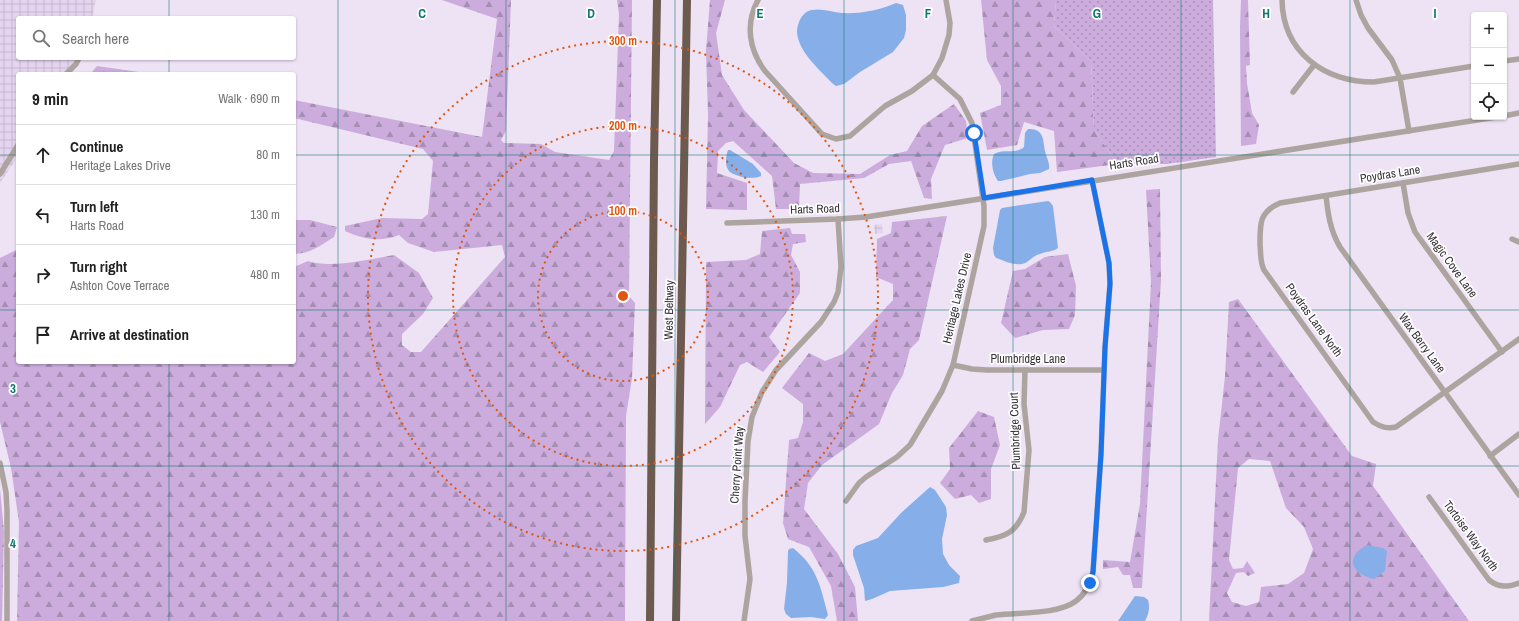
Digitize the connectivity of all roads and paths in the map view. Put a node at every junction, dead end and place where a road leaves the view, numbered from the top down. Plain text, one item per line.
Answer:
1 (657, 0) edge
2 (688, 0) edge
3 (758, 0) edge
4 (946, 0) edge
5 (1282, 0) edge
6 (1356, 0) edge
7 (1519, 59) edge
8 (77, 60) edge
9 (1507, 61) edge
10 (1314, 65) junction
11 (1471, 66) edge
12 (68, 72) edge
13 (933, 74) junction
14 (1400, 78) junction
15 (1292, 92) dead end
16 (1519, 113) edge
17 (1507, 115) edge
18 (1477, 120) edge
19 (1409, 131) junction
20 (16, 148) edge
21 (1519, 164) edge
22 (0, 174) edge
23 (1092, 180) junction
24 (1403, 183) junction
25 (1326, 196) junction
26 (984, 198) junction
27 (1266, 212) joint
28 (838, 220) junction
29 (727, 224) dead end
30 (1512, 239) dead end
31 (1519, 242) edge
32 (1519, 339) edge
33 (1502, 352) junction
34 (953, 364) junction
35 (1025, 370) junction
36 (1104, 370) junction
37 (1445, 393) junction
38 (1519, 434) edge
39 (1490, 456) junction
40 (0, 463) edge
41 (1519, 495) edge
42 (1429, 497) dead end
43 (846, 502) dead end
44 (986, 540) dead end
45 (1519, 583) edge
46 (7, 621) edge
47 (650, 621) edge
48 (676, 621) edge
49 (744, 621) edge
50 (972, 621) edge

1 - 47 highway, West Beltway
2 - 48 highway, West Beltway
3 - 13 street
4 - 13 street
5 - 10 street
6 - 14 street
7 - 9 street
8 - 12 street
10 - 14 street
10 - 15 street
11 - 14 street
13 - 26 street, Heritage Lakes Drive
14 - 19 street
16 - 17 street
18 - 19 street, Harts Road
19 - 23 street, Harts Road
20 - 22 street
21 - 24 street, Poydras Lane
23 - 26 street, Harts Road
23 - 36 street
24 - 25 street, Poydras Lane
24 - 33 street, Magic Cove Lane
25 - 27 street, Poydras Lane
25 - 37 street, Wax Berry Lane
26 - 28 street, Harts Road
26 - 34 street, Heritage Lakes Drive
27 - 37 street, Poydras Lane North
28 - 29 street, Harts Road
28 - 49 street, Cherry Point Way
30 - 31 street
32 - 33 street
33 - 37 street
34 - 35 street, Plumbridge Lane
34 - 43 street, Heritage Lakes Drive
35 - 36 street, Plumbridge Lane
35 - 44 street, Plumbridge Court
36 - 50 street
37 - 39 street, Wax Berry Lane
38 - 39 street
39 - 41 street, Wax Berry Lane
40 - 46 street
42 - 45 street, Tortoise Way North

